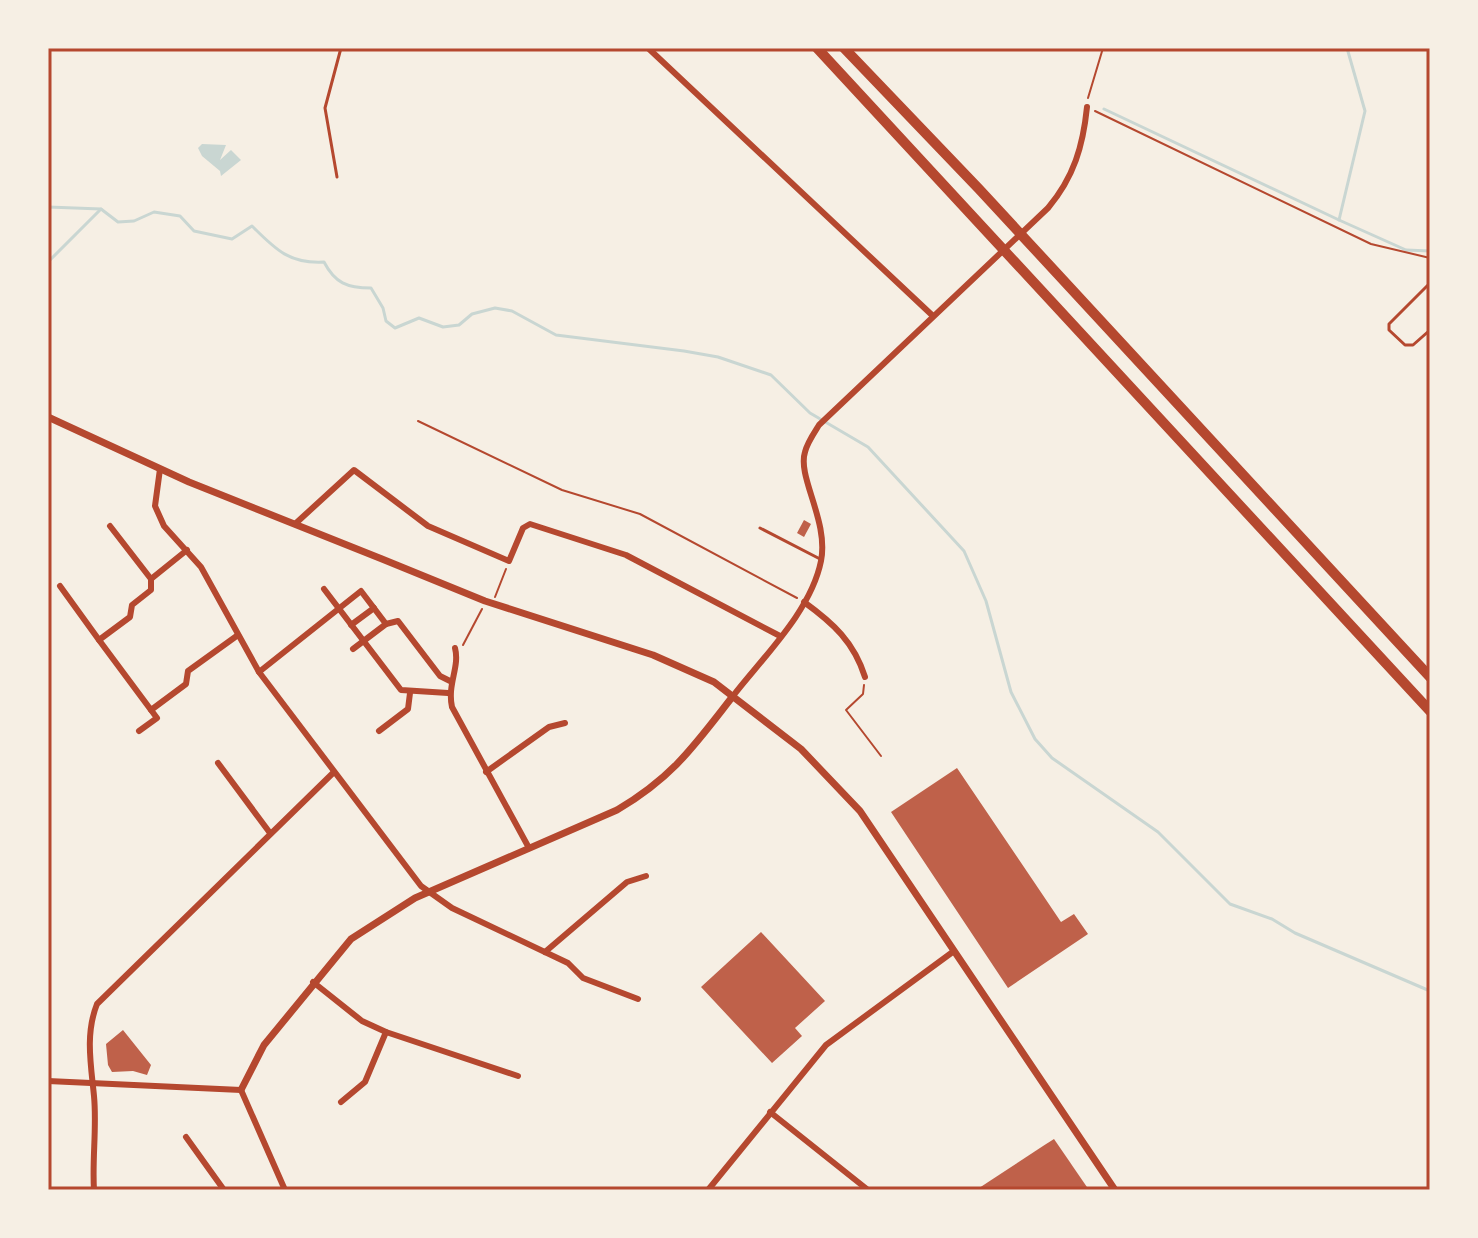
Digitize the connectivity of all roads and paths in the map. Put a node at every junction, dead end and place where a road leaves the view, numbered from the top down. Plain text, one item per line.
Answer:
1 (341, 48) edge
2 (648, 48) edge
3 (817, 48) edge
4 (844, 48) edge
5 (1103, 48) edge
6 (1087, 107) junction
7 (337, 177) dead end
8 (1430, 258) edge
9 (1430, 283) edge
10 (933, 316) junction
11 (1430, 330) edge
12 (48, 417) edge
13 (418, 421) dead end
14 (160, 469) junction
15 (295, 524) junction
16 (110, 526) dead end
17 (760, 528) dead end
18 (187, 550) junction
19 (822, 560) junction
20 (509, 561) junction
21 (151, 579) junction
22 (60, 586) dead end
23 (324, 589) dead end
24 (489, 602) junction
25 (804, 602) junction
26 (374, 608) junction
27 (339, 609) junction
28 (386, 624) junction
29 (351, 625) junction
30 (238, 635) junction
31 (780, 636) junction
32 (99, 640) junction
33 (363, 641) junction
34 (455, 648) joint
35 (353, 649) dead end
36 (259, 672) junction
37 (865, 677) joint
38 (1430, 677) edge
39 (450, 681) junction
40 (410, 693) junction
41 (448, 693) junction
42 (733, 696) junction
43 (151, 710) junction
44 (1430, 711) edge
45 (565, 723) dead end
46 (139, 731) dead end
47 (379, 731) dead end
48 (881, 756) dead end
49 (218, 763) dead end
50 (334, 772) junction
51 (486, 772) junction
52 (270, 833) junction
53 (529, 848) junction
54 (646, 876) dead end
55 (427, 892) junction
56 (954, 951) junction
57 (545, 952) junction
58 (313, 982) junction
59 (638, 999) dead end
60 (386, 1032) junction
61 (518, 1076) dead end
62 (49, 1083) edge
63 (92, 1083) junction
64 (241, 1090) junction
65 (341, 1102) dead end
66 (770, 1112) junction
67 (186, 1137) dead end
68 (282, 1189) edge
69 (94, 1190) edge
70 (224, 1190) edge
71 (708, 1190) edge
72 (868, 1190) edge
73 (1115, 1190) edge

1 - 7 lane
2 - 10 street
3 - 44 highway
4 - 38 highway
5 - 6 path
6 - 8 path
6 - 10 street
9 - 11 lane
10 - 19 street
12 - 14 street
13 - 25 path
14 - 15 street
14 - 18 street
15 - 20 street
15 - 24 street
16 - 21 street
17 - 19 lane
18 - 21 street
18 - 30 street
19 - 25 street
20 - 24 path
20 - 31 street
21 - 32 street
22 - 32 street
23 - 27 street
24 - 34 path
24 - 42 street
25 - 31 street
25 - 37 street
26 - 27 street
26 - 28 street
26 - 29 street
27 - 29 street
27 - 36 street
28 - 33 street
28 - 39 street
29 - 33 street
30 - 36 street
30 - 43 street
31 - 42 street
32 - 43 street
33 - 35 street
33 - 40 street
34 - 39 street
36 - 50 street
37 - 48 path
39 - 41 street
40 - 41 street
40 - 47 street
41 - 51 street
42 - 53 street
42 - 56 street
43 - 46 street
45 - 51 street
49 - 52 street
50 - 52 street
50 - 55 street
51 - 53 street
52 - 63 street
53 - 55 street
54 - 57 street
55 - 57 street
55 - 58 street
56 - 66 street
56 - 73 street
57 - 59 street
58 - 60 street
58 - 64 street
60 - 61 street
60 - 65 street
62 - 63 street
63 - 64 street
63 - 69 street
64 - 68 street
66 - 71 street
66 - 72 street
67 - 70 street

